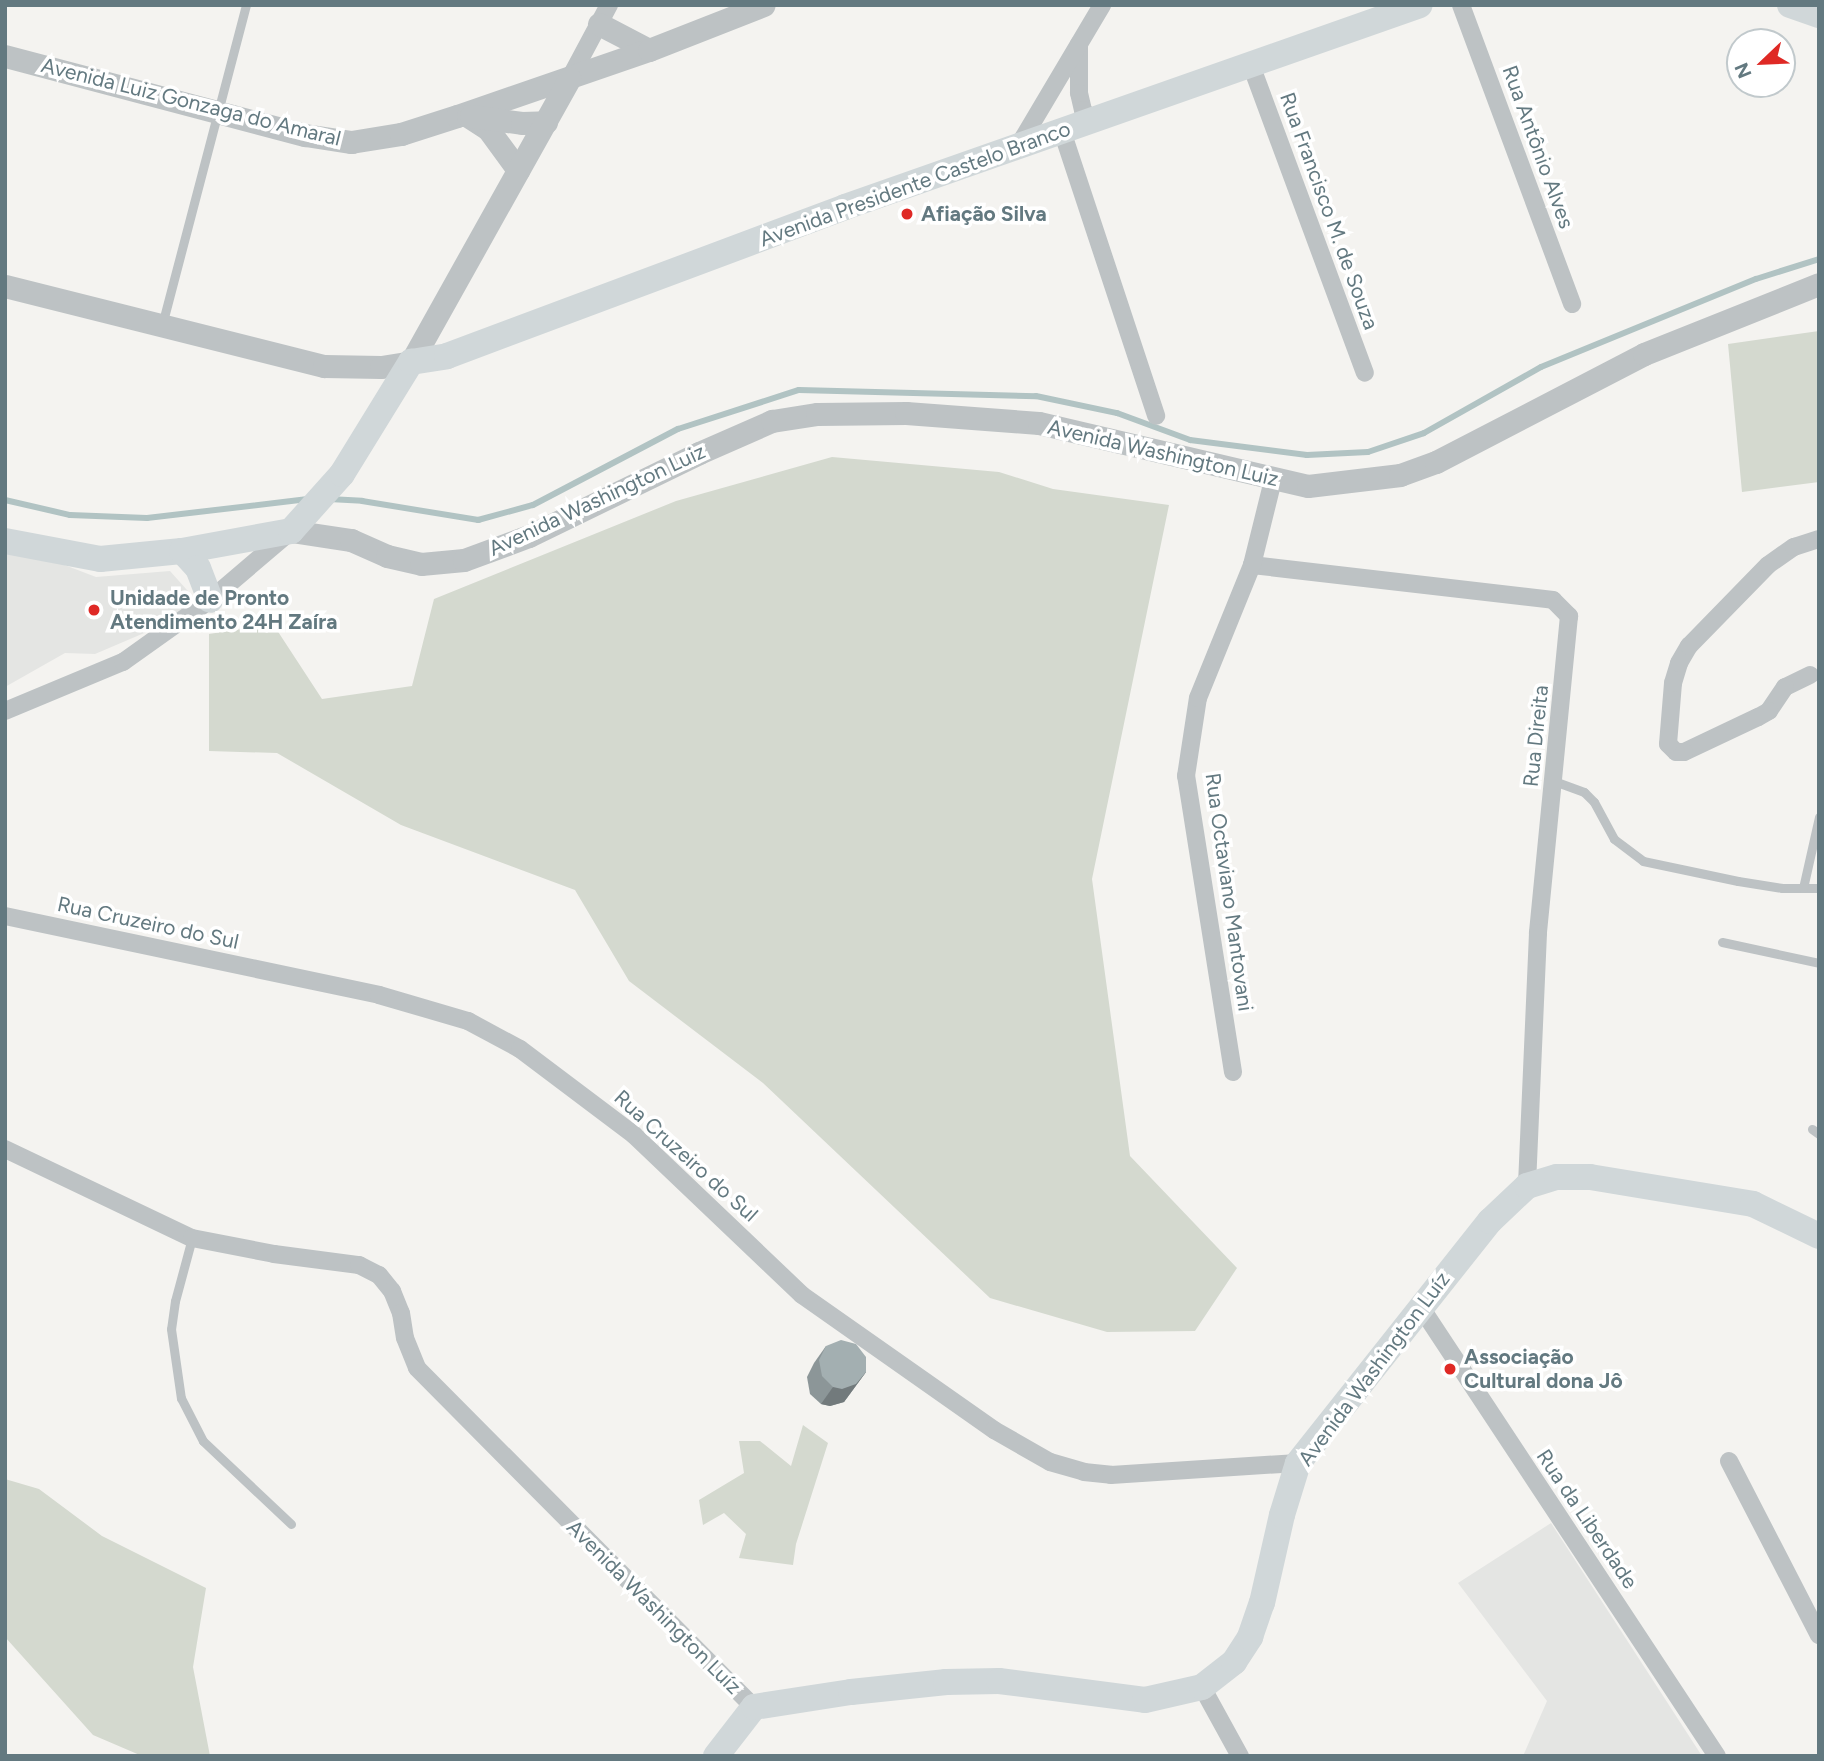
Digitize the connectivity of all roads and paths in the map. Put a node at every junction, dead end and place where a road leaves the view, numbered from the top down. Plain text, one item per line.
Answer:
1 (246, 5) edge
2 (764, 5) edge
3 (1102, 5) edge
4 (1420, 5) edge
5 (1461, 5) edge
6 (1790, 5) edge
7 (604, 15) edge
8 (1819, 15) edge
9 (1079, 41) junction
10 (649, 50) junction
11 (5, 55) edge
12 (1251, 65) junction
13 (570, 78) junction
14 (218, 111) junction
15 (462, 116) junction
16 (546, 122) junction
17 (1091, 122) junction
18 (1062, 131) junction
19 (1018, 145) junction
20 (518, 170) junction
21 (1819, 284) edge
22 (5, 286) edge
23 (1572, 304) dead end
24 (162, 325) junction
25 (411, 362) junction
26 (1365, 373) dead end
27 (1156, 416) dead end
28 (1273, 480) junction
29 (291, 531) junction
30 (1819, 539) edge
31 (5, 541) edge
32 (183, 551) junction
33 (1252, 565) junction
34 (210, 600) junction
35 (1810, 675) dead end
36 (5, 711) edge
37 (1554, 781) junction
38 (1819, 817) edge
39 (1802, 888) junction
40 (1819, 888) edge
41 (5, 916) edge
42 (1722, 942) dead end
43 (1819, 963) edge
44 (1233, 1072) dead end
45 (5, 1149) edge
46 (1527, 1186) junction
47 (1819, 1236) edge
48 (192, 1238) junction
49 (1420, 1307) junction
50 (1729, 1461) dead end
51 (1298, 1463) junction
52 (291, 1524) dead end
53 (1819, 1605) edge
54 (1816, 1631) edge
55 (1202, 1687) junction
56 (754, 1707) junction
57 (716, 1756) edge
58 (1240, 1756) edge
59 (1717, 1756) edge

1 - 14 lane
2 - 10 street, Avenida Luiz Gonzaga do Amaral
3 - 9 street
4 - 12 main road, Avenida Presidente Castelo Branco
5 - 23 street, Rua Antônio Alves
6 - 8 main road
7 - 10 street
7 - 13 street
9 - 17 street
9 - 19 street
10 - 13 street, Avenida Luiz Gonzaga do Amaral
11 - 14 street, Avenida Luiz Gonzaga do Amaral
12 - 17 main road, Avenida Presidente Castelo Branco
12 - 26 street, Rua Francisco M. de Souza
13 - 15 street, Avenida Luiz Gonzaga do Amaral
13 - 16 street
14 - 15 street, Avenida Luiz Gonzaga do Amaral
14 - 24 lane
15 - 16 street, Avenida Luiz Gonzaga do Amaral
15 - 20 street
16 - 20 street
17 - 18 main road, Avenida Presidente Castelo Branco
18 - 19 main road, Avenida Presidente Castelo Branco
18 - 27 street
19 - 25 main road, Avenida Presidente Castelo Branco
20 - 25 street
21 - 28 street, Avenida Washington Luiz
22 - 24 street, Avenida Presidente Castelo Branco
24 - 25 street, Avenida Presidente Castelo Branco
25 - 29 main road
28 - 29 street, Avenida Washington Luiz
28 - 33 street, Rua Octaviano Mantovani
29 - 32 main road
29 - 34 street
30 - 35 street
31 - 32 main road
32 - 34 main road
33 - 37 street, Rua Direita
33 - 44 street, Rua Octaviano Mantovani
34 - 36 street
37 - 39 lane
37 - 46 street, Rua Direita
38 - 39 lane
39 - 40 lane
41 - 51 street, Rua Cruzeiro do Sul
42 - 43 lane
45 - 48 street, Avenida Washington Luíz
46 - 47 main road, Avenida Washington Luíz
46 - 49 main road, Avenida Washington Luíz
48 - 52 lane
48 - 56 street, Avenida Washington Luíz
49 - 51 main road, Avenida Washington Luíz
49 - 59 street, Rua da Liberdade
50 - 54 street
51 - 55 main road, Avenida Washington Luíz
53 - 54 street
55 - 56 main road, Avenida Washington Luíz
55 - 58 street
56 - 57 main road

